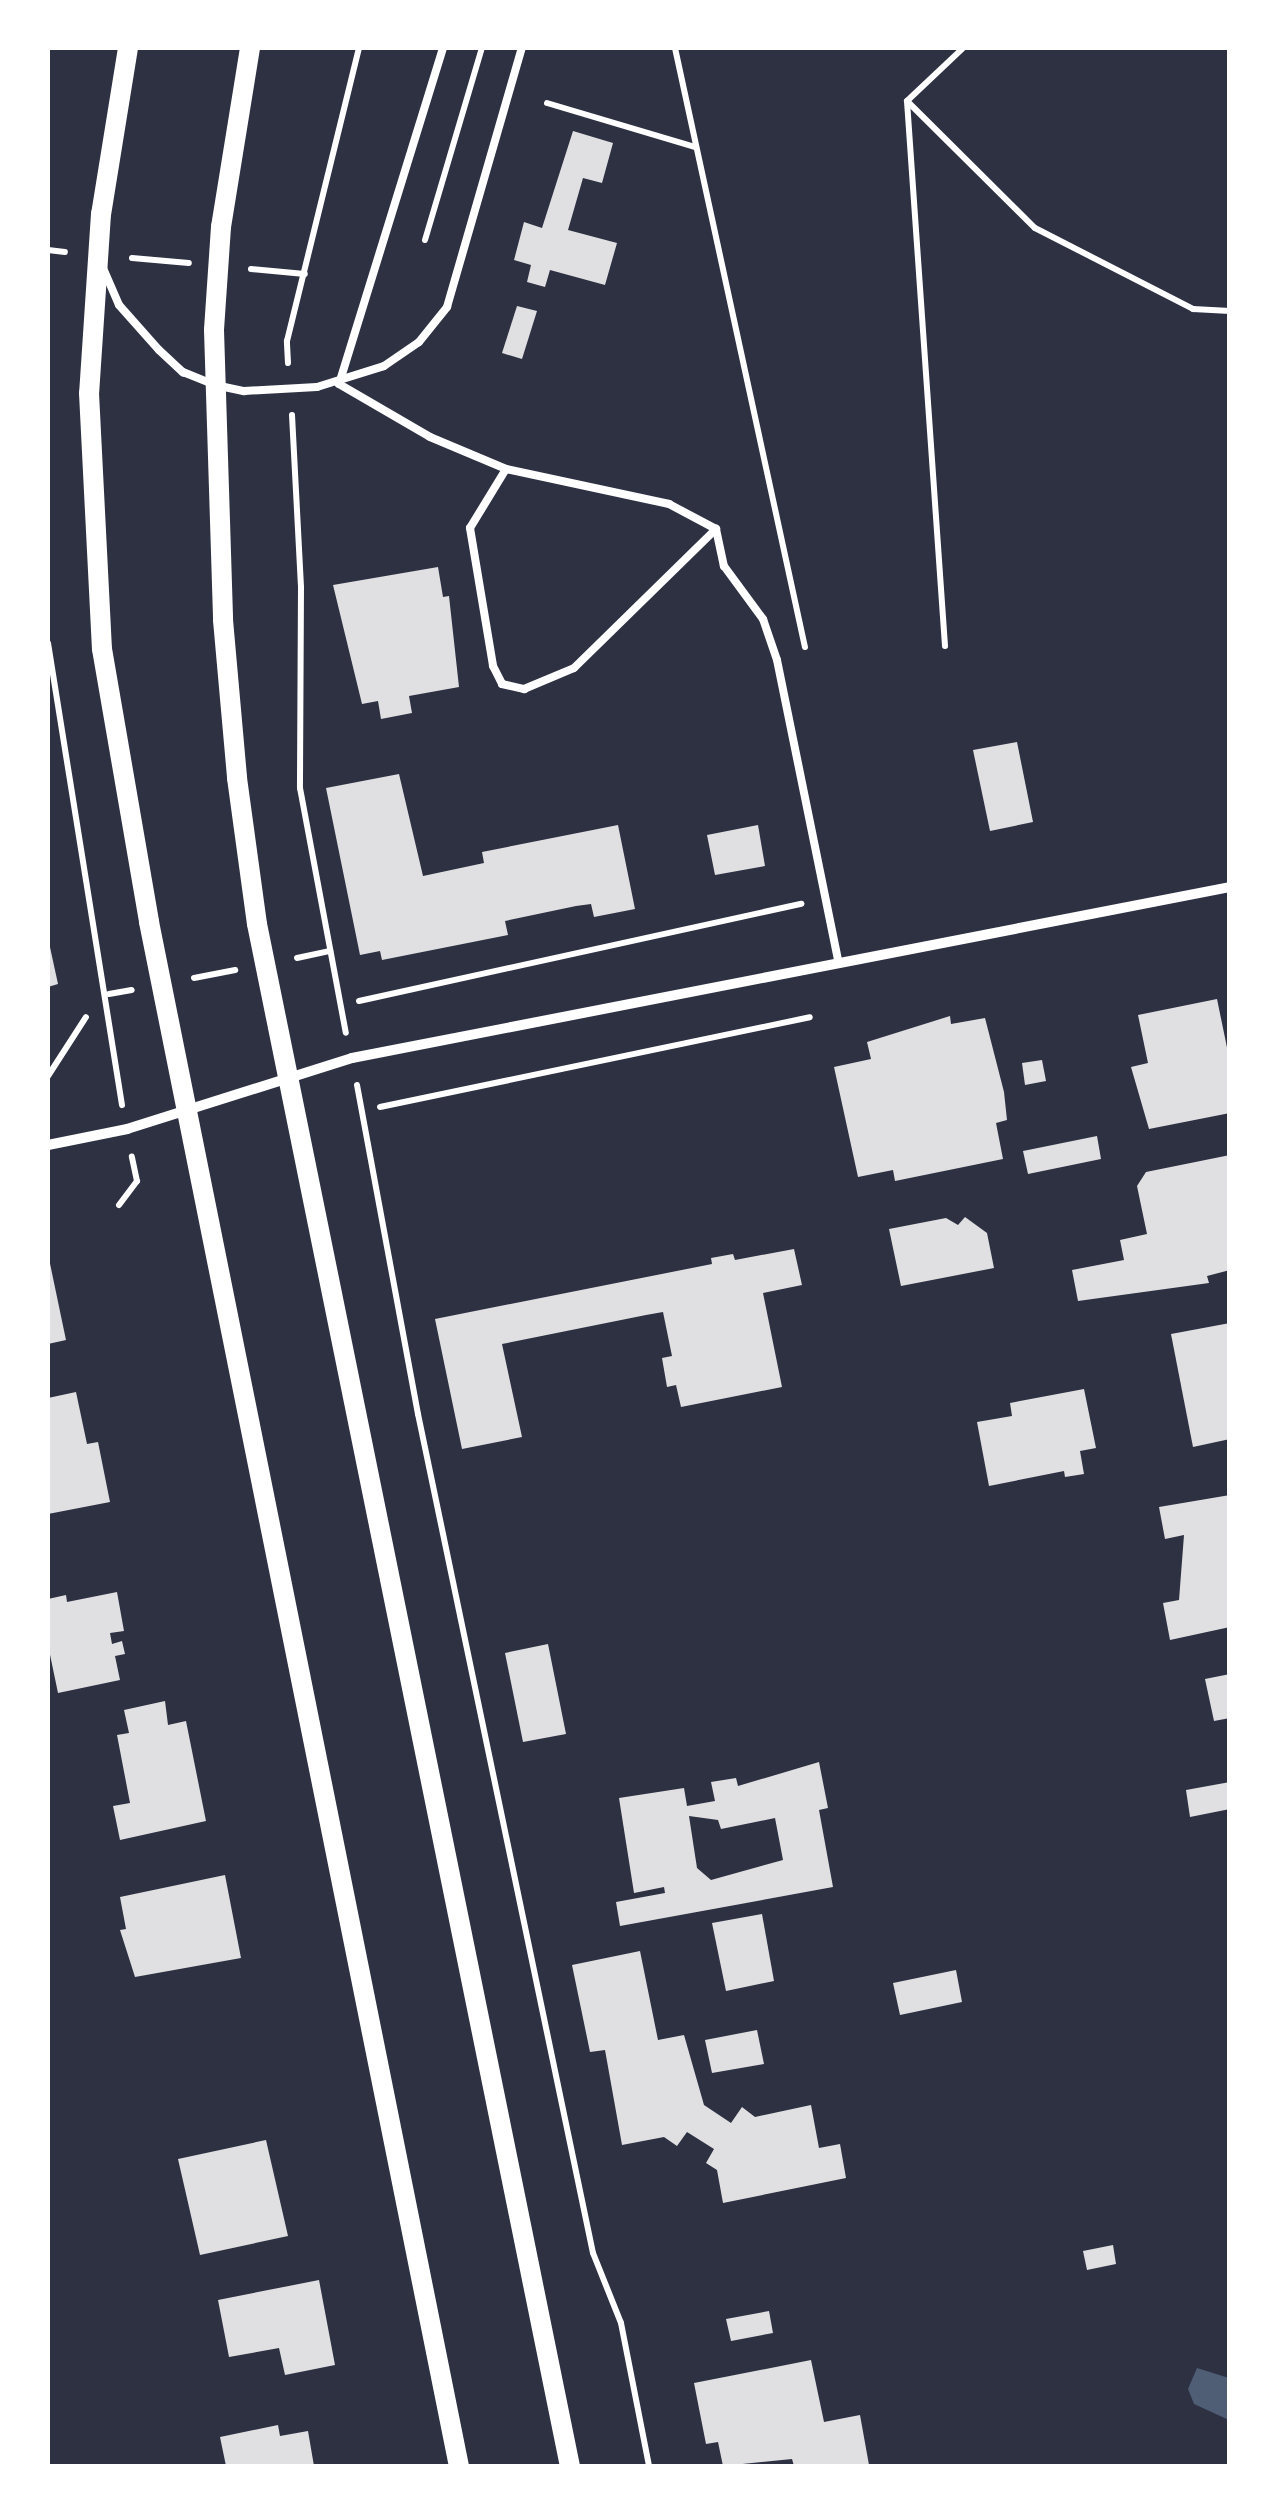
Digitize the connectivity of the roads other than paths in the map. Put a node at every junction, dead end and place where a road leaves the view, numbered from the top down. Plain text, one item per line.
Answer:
1 (128, 48) edge
2 (250, 48) edge
3 (442, 48) edge
4 (522, 48) edge
5 (97, 254) junction
6 (340, 384) junction
7 (215, 385) junction
8 (506, 469) junction
9 (716, 529) junction
10 (1230, 886) edge
11 (838, 958) junction
12 (288, 1078) junction
13 (187, 1110) junction
14 (48, 1145) edge
15 (460, 2466) edge
16 (570, 2466) edge

1 - 5 main road
2 - 7 main road
3 - 6 lane
4 - 6 lane
5 - 7 lane
5 - 13 main road
6 - 7 lane
6 - 8 lane
7 - 12 main road
8 - 9 lane
8 - 9 lane
9 - 11 lane
10 - 11 street
11 - 12 street
12 - 13 street
12 - 16 main road
13 - 14 street
13 - 15 main road

